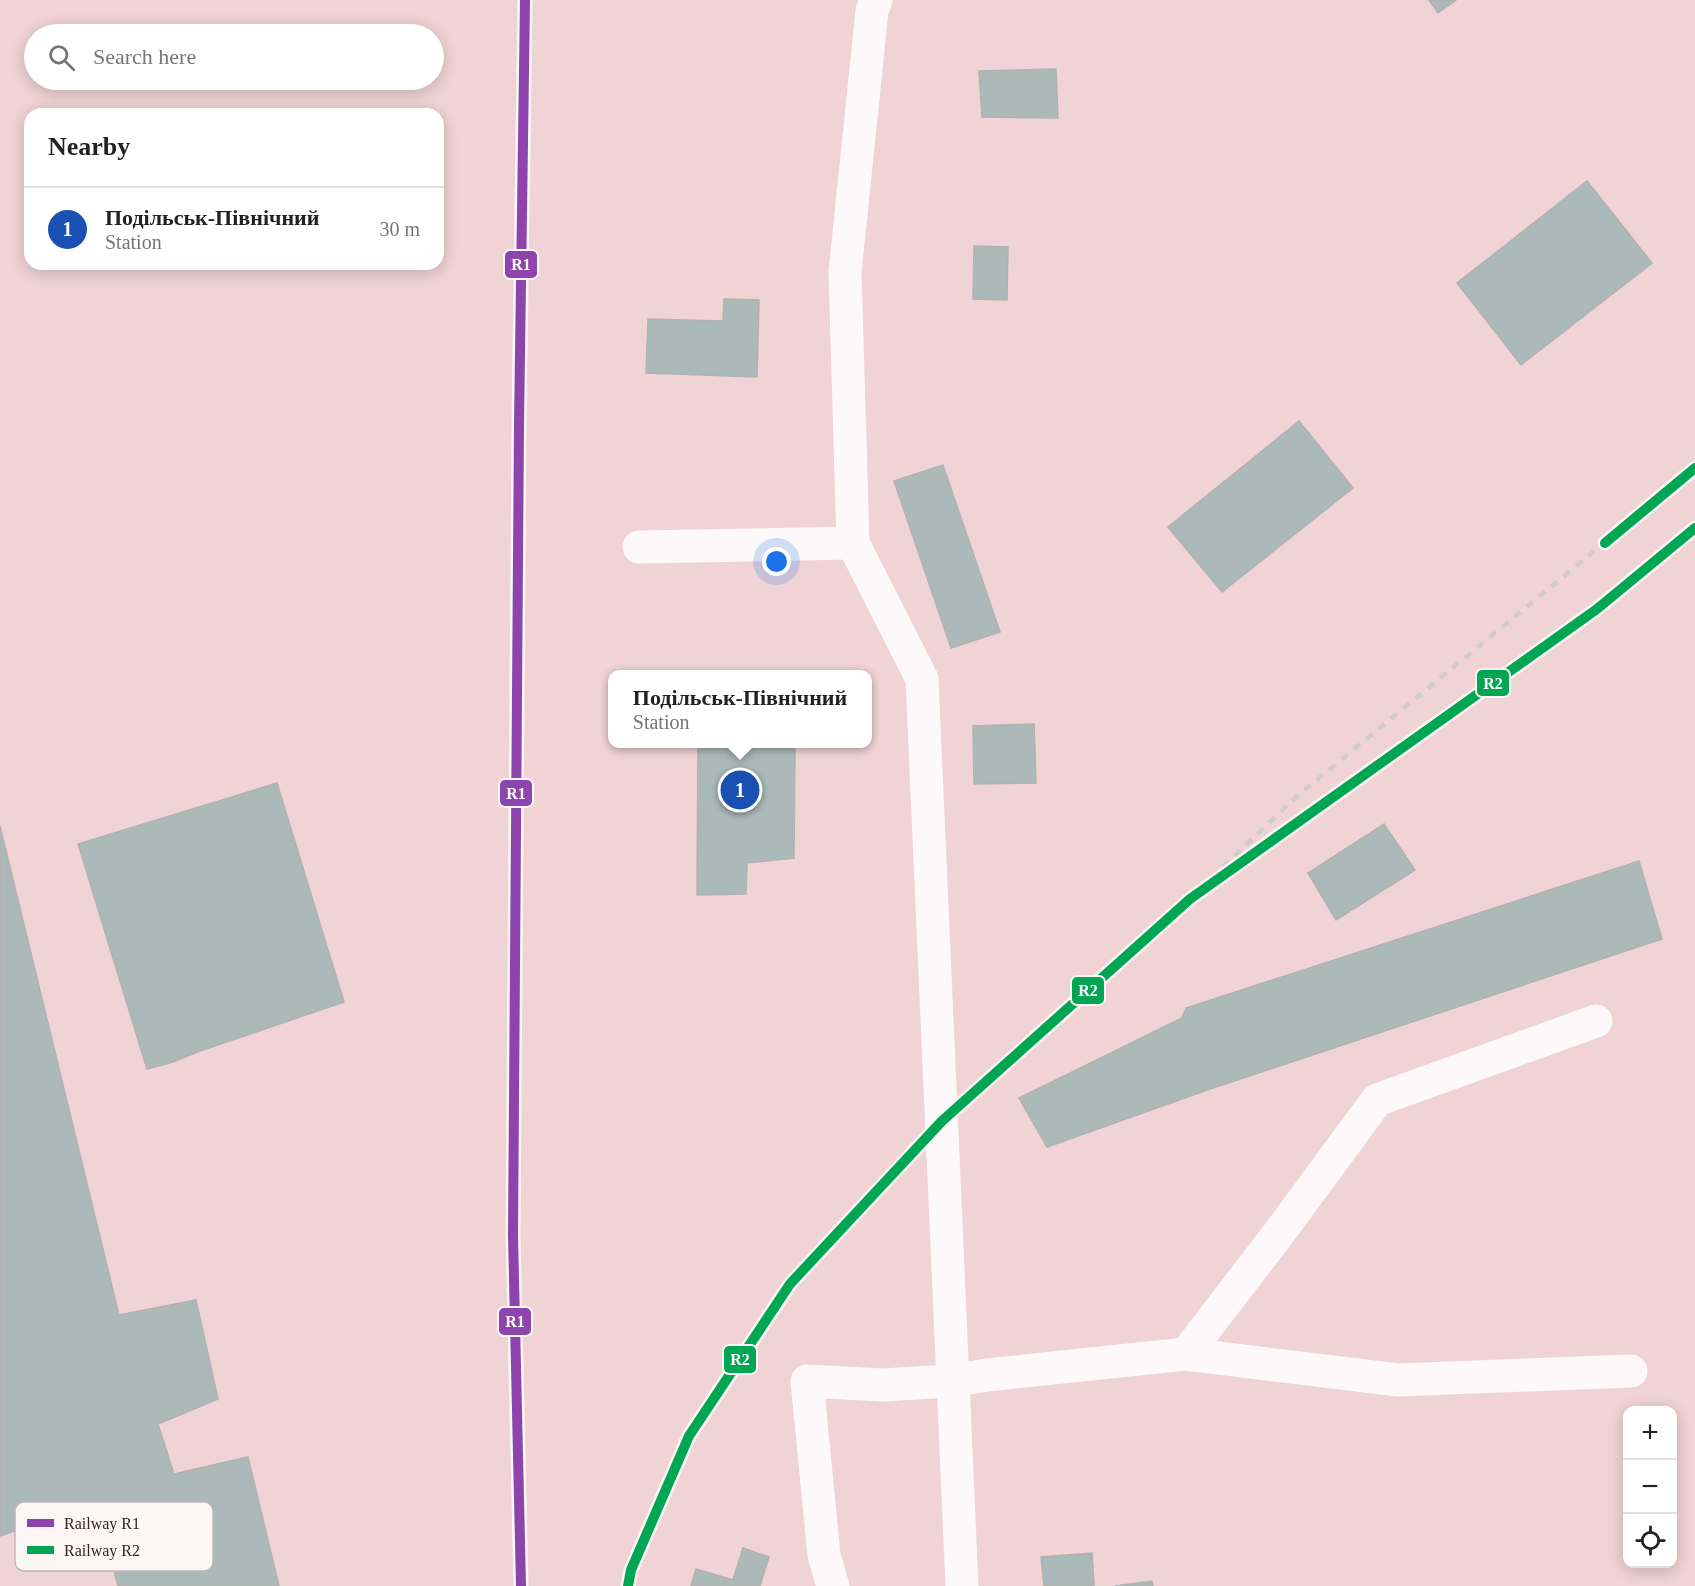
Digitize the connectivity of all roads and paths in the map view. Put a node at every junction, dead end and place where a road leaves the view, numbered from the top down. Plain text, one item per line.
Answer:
1 (876, 0) edge
2 (853, 543) junction
3 (639, 547) dead end
4 (1596, 1021) dead end
5 (1186, 1354) junction
6 (1631, 1371) dead end
7 (953, 1381) junction
8 (833, 1586) edge
9 (962, 1586) edge

1 - 2 street
2 - 3 street
2 - 7 street
4 - 5 street
5 - 6 street
5 - 7 street
7 - 8 street
7 - 9 street

